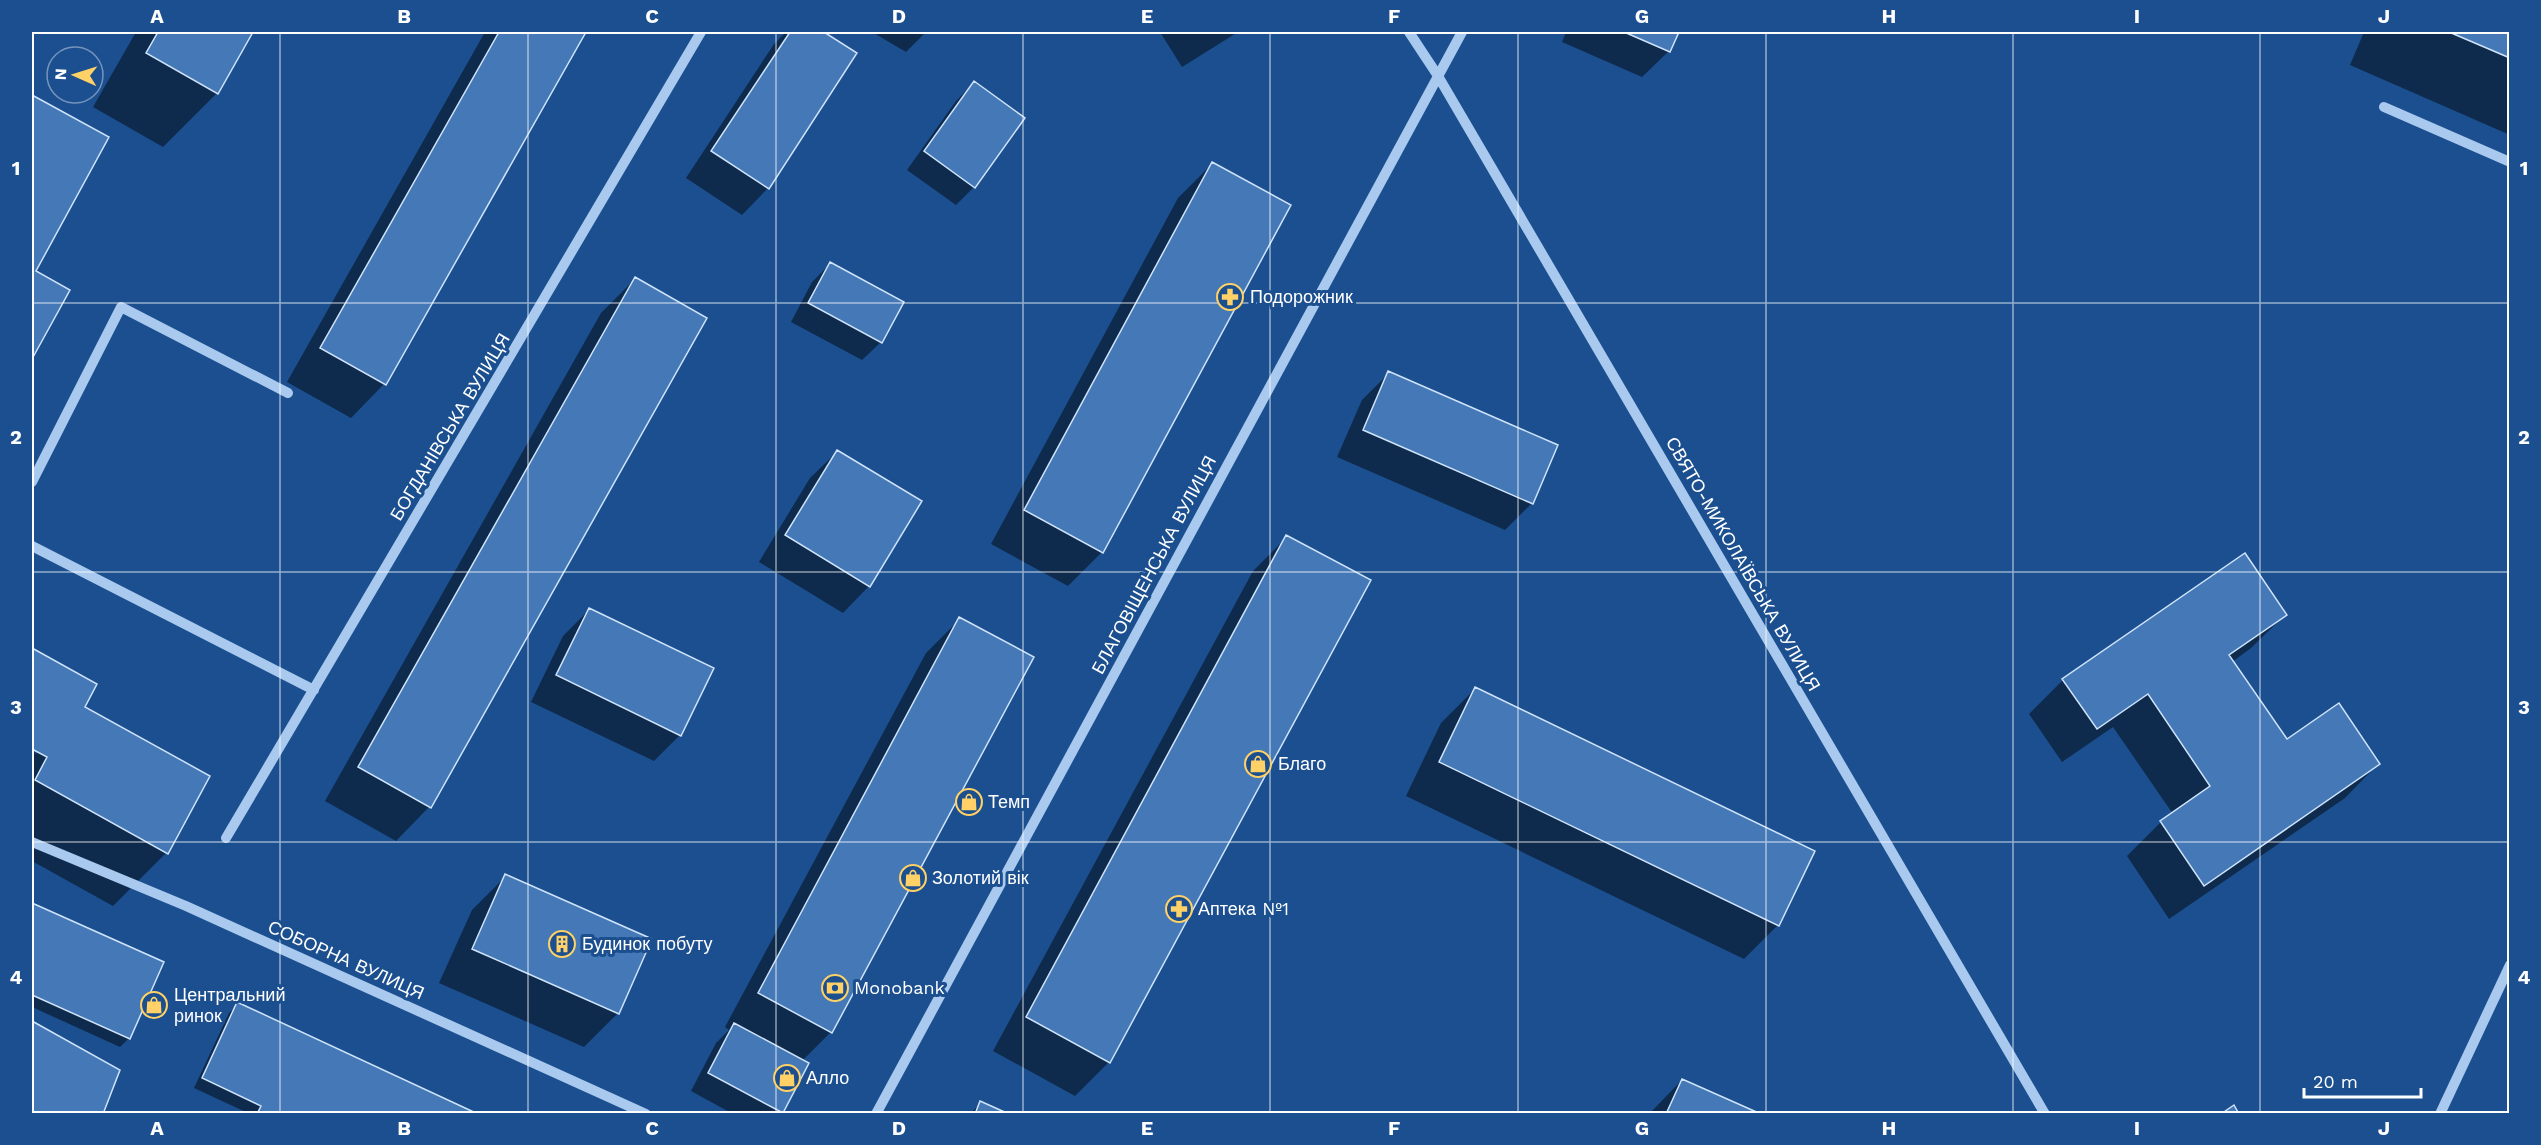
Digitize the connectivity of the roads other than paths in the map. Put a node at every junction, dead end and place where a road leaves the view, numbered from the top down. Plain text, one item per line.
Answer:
1 (702, 32) edge
2 (1409, 32) edge
3 (1462, 32) edge
4 (1438, 76) junction
5 (2384, 107) dead end
6 (2510, 162) edge
7 (288, 393) dead end
8 (32, 482) edge
9 (32, 546) edge
10 (314, 690) junction
11 (226, 838) dead end
12 (32, 842) edge
13 (2510, 964) edge
14 (646, 1113) edge
15 (876, 1113) edge
16 (2045, 1113) edge
17 (2440, 1113) edge

1 - 10 street, БОГДАНІВСЬКА ВУЛИЦЯ
2 - 4 street, СВЯТО-МИКОЛАЇВСЬКА ВУЛИЦЯ
3 - 4 street, БЛАГОВІЩЕНСЬКА ВУЛИЦЯ
4 - 15 street, БЛАГОВІЩЕНСЬКА ВУЛИЦЯ
4 - 16 street, СВЯТО-МИКОЛАЇВСЬКА ВУЛИЦЯ
5 - 6 street
7 - 8 street
9 - 10 street
10 - 11 street, БОГДАНІВСЬКА ВУЛИЦЯ
12 - 14 street, СОБОРНА ВУЛИЦЯ
13 - 17 street

